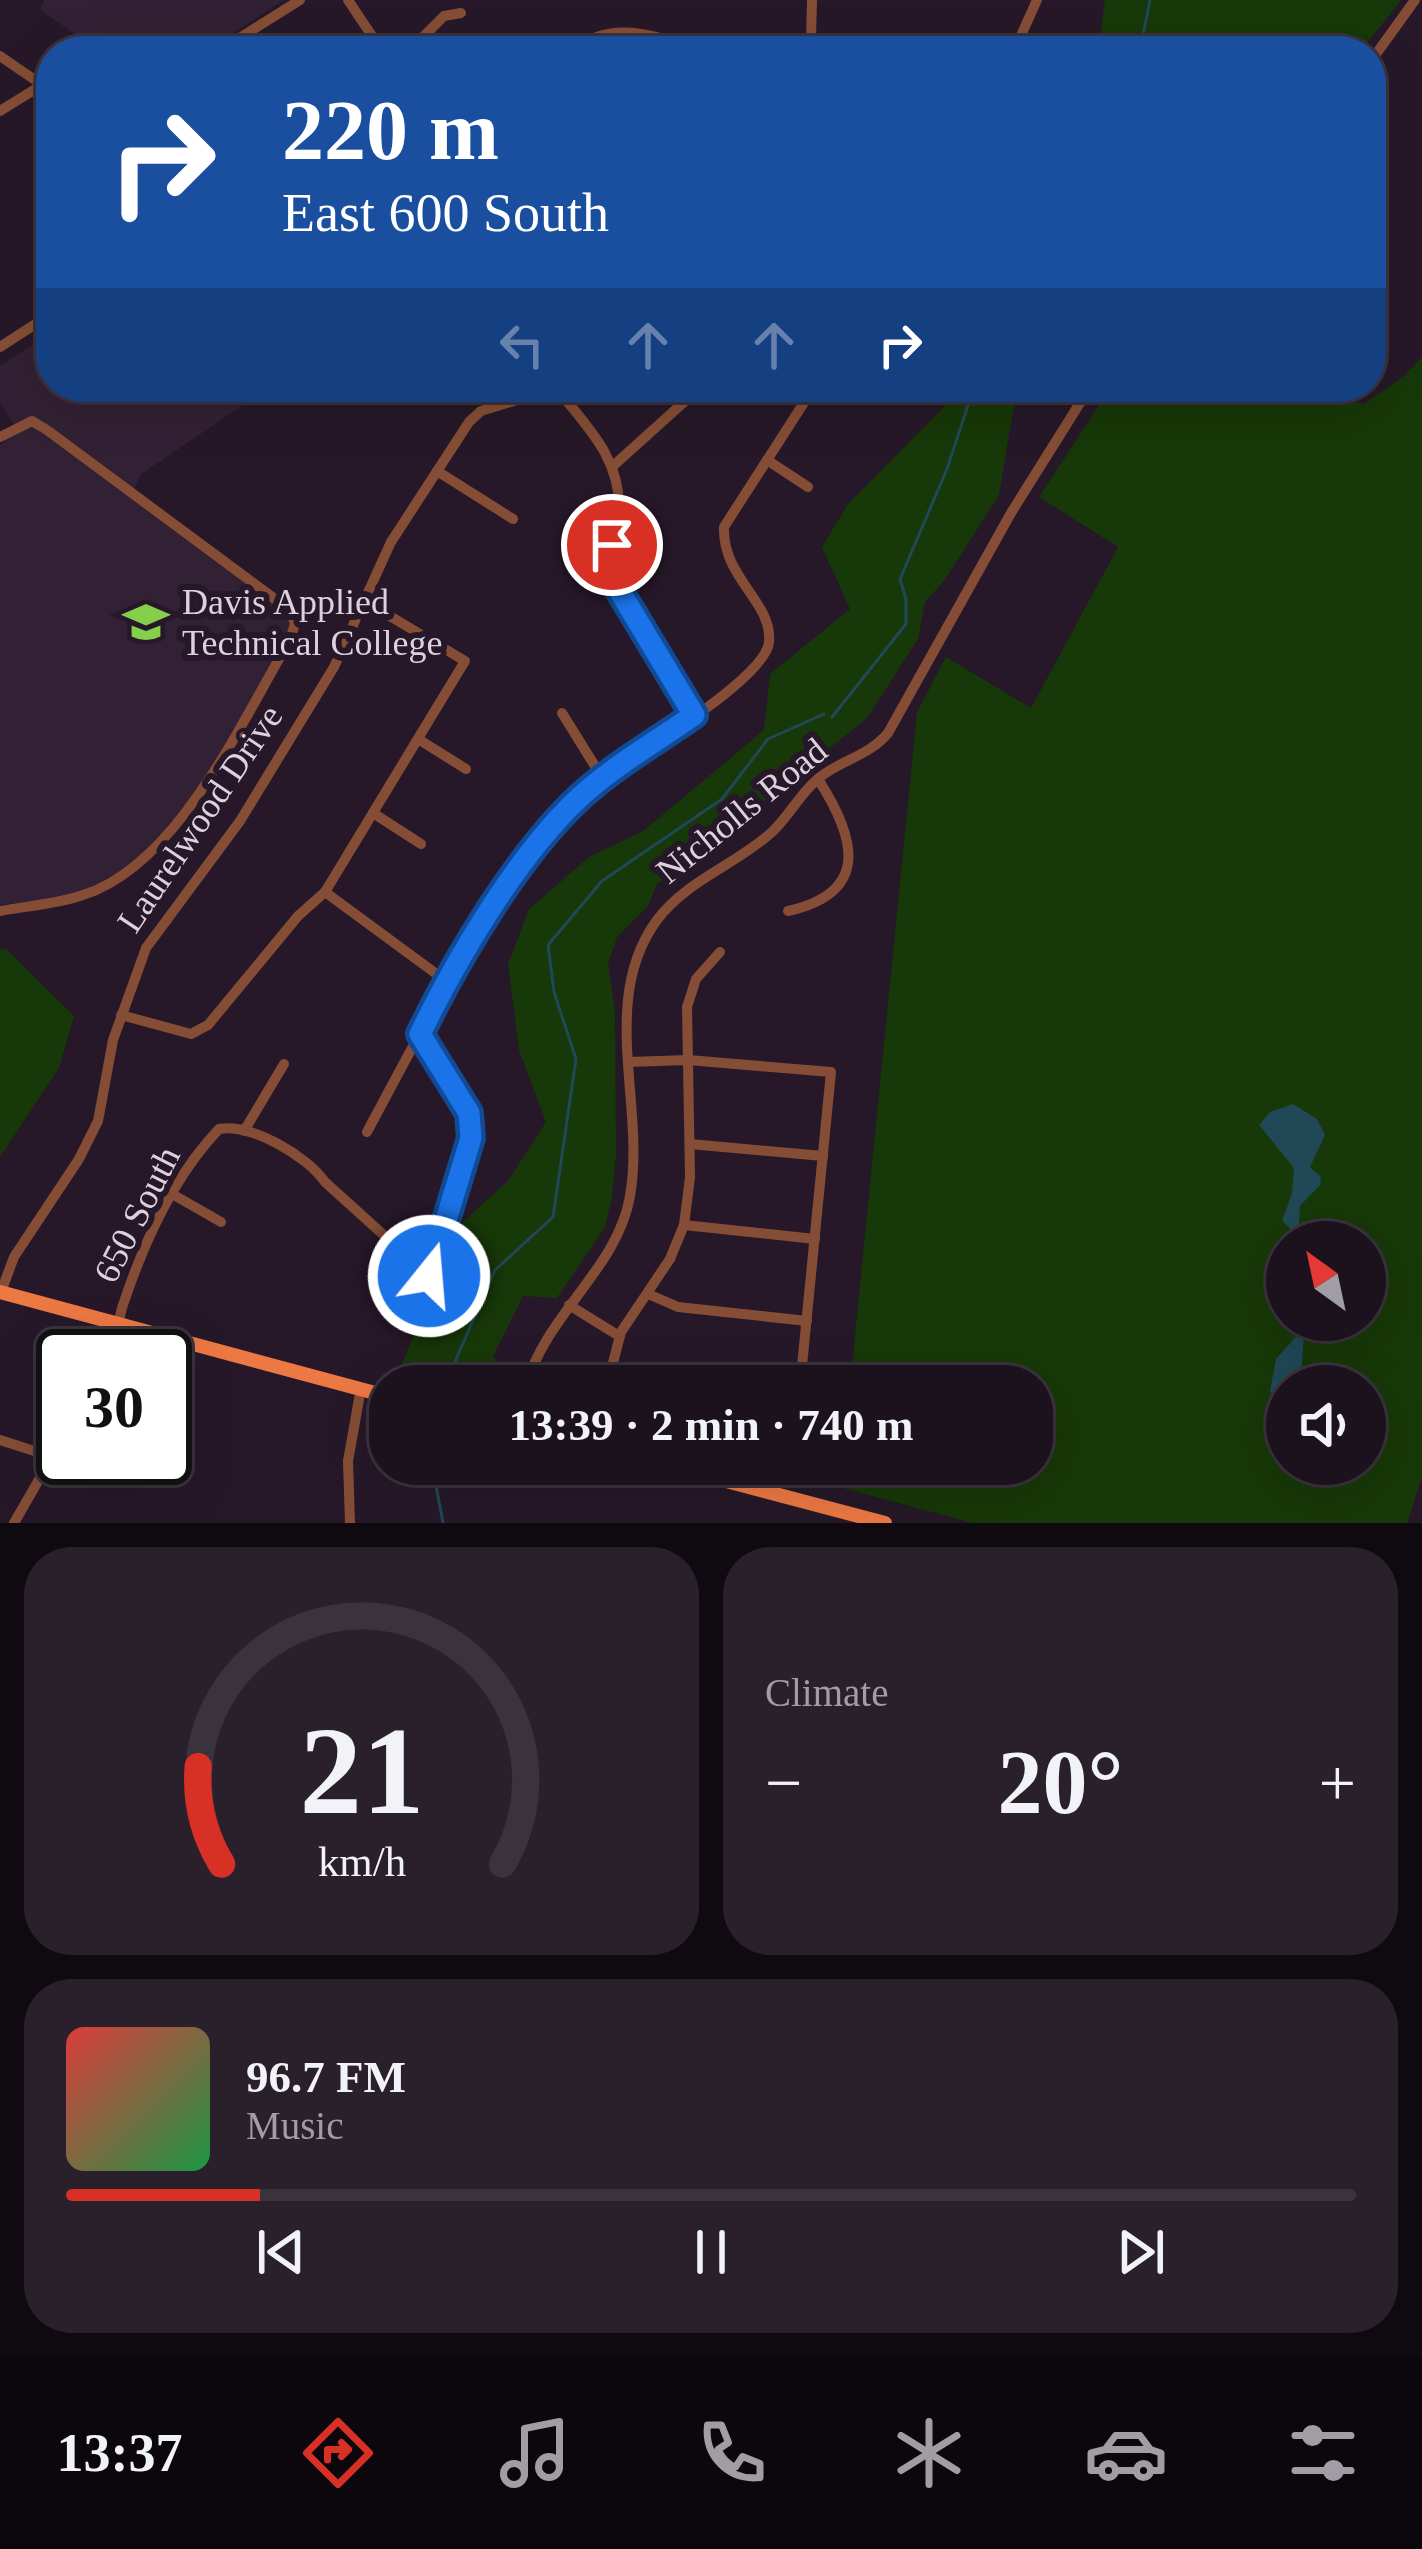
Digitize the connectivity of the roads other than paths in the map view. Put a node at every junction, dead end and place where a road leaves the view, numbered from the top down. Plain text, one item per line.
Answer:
1 (300, 0) edge
2 (347, 0) edge
3 (812, 0) edge
4 (1037, 0) edge
5 (1415, 0) edge
6 (461, 13) dead end
7 (243, 36) edge
8 (372, 36) edge
9 (424, 36) edge
10 (812, 36) edge
11 (1021, 36) edge
12 (1386, 40) edge
13 (0, 56) edge
14 (36, 81) edge
15 (36, 93) edge
16 (0, 111) edge
17 (36, 324) edge
18 (0, 347) edge
19 (494, 402) edge
20 (511, 402) edge
21 (569, 402) edge
22 (684, 402) edge
23 (804, 402) edge
24 (1081, 402) edge
25 (497, 406) junction
26 (0, 437) edge
27 (767, 460) junction
28 (613, 466) junction
29 (437, 471) junction
30 (808, 487) dead end
31 (513, 519) dead end
32 (363, 600) junction
33 (562, 713) dead end
34 (694, 715) junction
35 (418, 739) junction
36 (466, 769) dead end
37 (603, 779) junction
38 (818, 779) junction
39 (373, 812) junction
40 (421, 844) dead end
41 (326, 892) junction
42 (0, 910) edge
43 (788, 911) dead end
44 (720, 952) dead end
45 (446, 981) junction
46 (121, 1015) junction
47 (420, 1034) junction
48 (688, 1060) junction
49 (629, 1062) junction
50 (284, 1064) dead end
51 (244, 1131) junction
52 (367, 1132) dead end
53 (690, 1144) junction
54 (823, 1156) junction
55 (172, 1194) junction
56 (221, 1222) dead end
57 (684, 1225) junction
58 (815, 1239) junction
59 (0, 1292) edge
60 (648, 1294) junction
61 (569, 1305) junction
62 (807, 1321) junction
63 (119, 1326) junction
64 (118, 1329) edge
65 (619, 1336) junction
66 (534, 1365) edge
67 (612, 1365) edge
68 (802, 1365) edge
69 (361, 1388) junction
70 (369, 1390) edge
71 (0, 1440) edge
72 (36, 1451) edge
73 (36, 1485) edge
74 (737, 1485) edge
75 (866, 1521) edge
76 (14, 1523) edge
77 (350, 1523) edge
78 (885, 1523) edge

1 - 7 street
2 - 8 street
3 - 10 street
4 - 11 street
5 - 12 street
6 - 9 street
13 - 14 street
15 - 16 street
17 - 18 street
19 - 25 street
20 - 25 street
21 - 28 street
22 - 28 street
23 - 27 street
24 - 38 street, Nicholls Road
25 - 29 street, Laurelwood Drive
26 - 42 street
27 - 30 street
27 - 34 street
28 - 34 street
29 - 31 street
29 - 32 street, Laurelwood Drive
32 - 35 street
32 - 46 street, Laurelwood Drive
33 - 37 street
34 - 37 street
35 - 36 street
35 - 39 street
37 - 45 street
38 - 43 street
38 - 49 street, Nicholls Road
39 - 40 street
39 - 41 street
41 - 45 street
41 - 46 street
44 - 48 street
45 - 47 street
46 - 59 street, Laurelwood Drive
47 - 51 street
47 - 52 street
48 - 49 street
48 - 53 street
48 - 54 street
49 - 61 street, Nicholls Road
50 - 51 street
51 - 55 street, 650 South
53 - 54 street
53 - 57 street
54 - 58 street
55 - 56 street
55 - 63 street, 650 South
57 - 58 street
57 - 60 street
58 - 62 street
59 - 63 main road
60 - 62 street
60 - 65 street
61 - 65 street
61 - 66 street, Nicholls Road
62 - 68 street
63 - 64 street, 650 South
63 - 69 main road
65 - 67 street
69 - 70 main road
69 - 77 street
71 - 72 street
73 - 76 street
74 - 75 main road
75 - 78 main road

